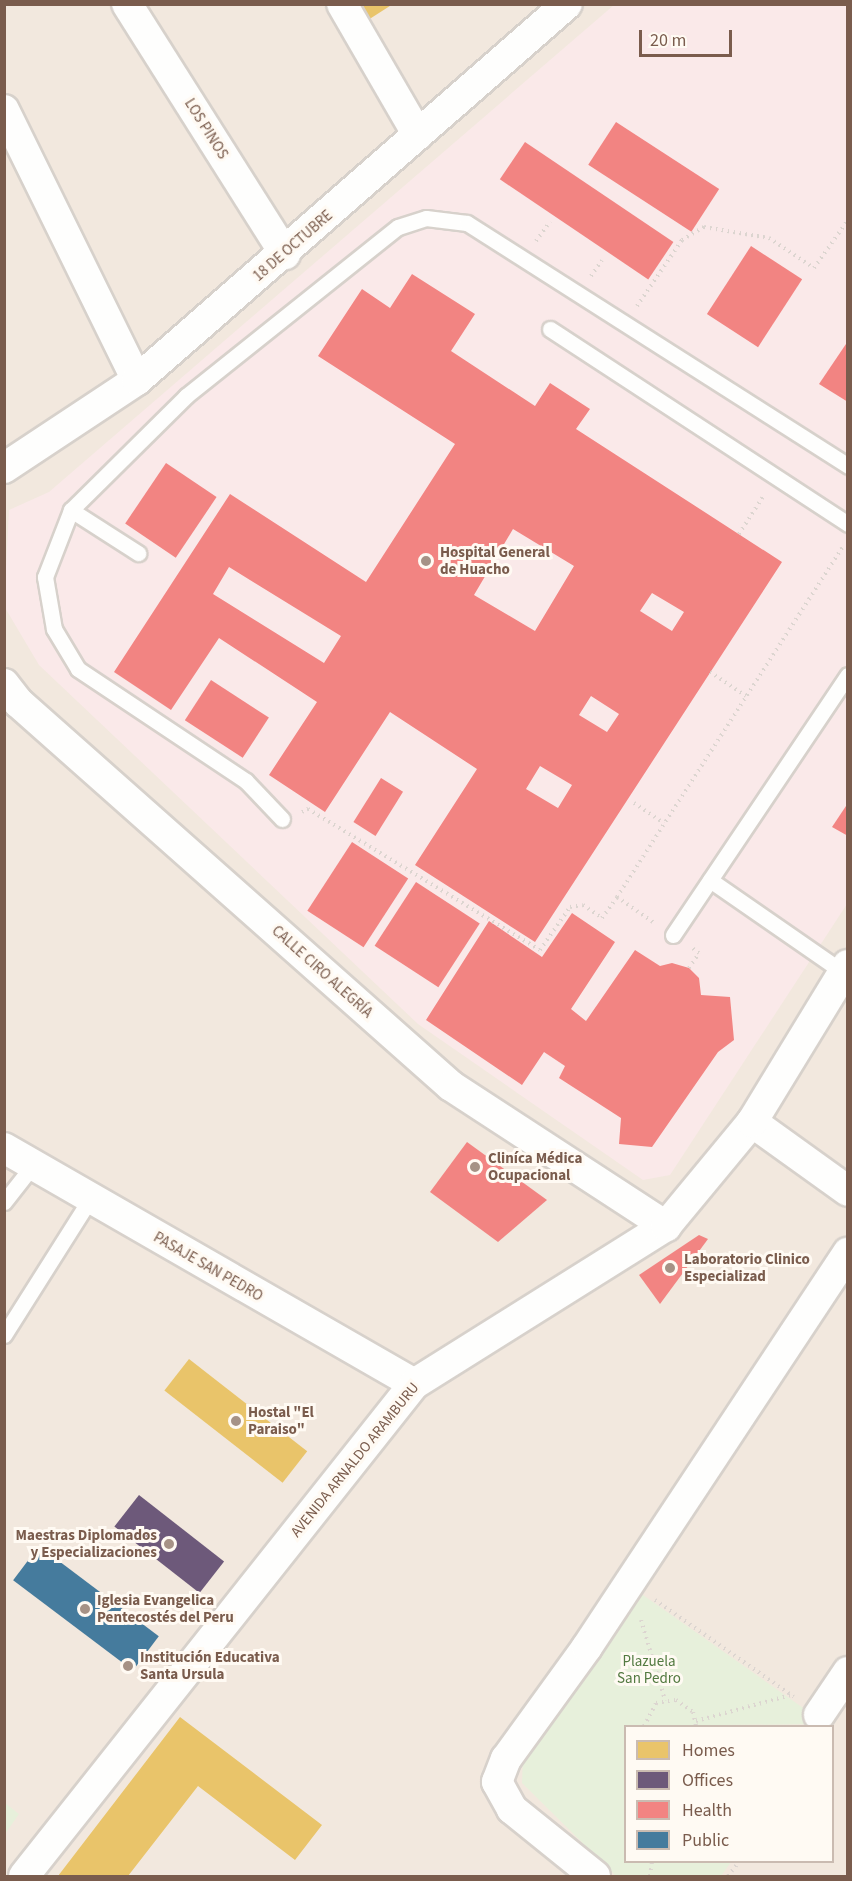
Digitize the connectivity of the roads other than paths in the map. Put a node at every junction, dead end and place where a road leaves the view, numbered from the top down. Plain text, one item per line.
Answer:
1 (127, 4) edge
2 (342, 4) edge
3 (555, 9) edge
4 (4, 111) edge
5 (418, 135) junction
6 (285, 254) junction
7 (550, 329) dead end
8 (137, 380) junction
9 (848, 466) edge
10 (4, 468) edge
11 (71, 510) junction
12 (848, 524) edge
13 (138, 553) dead end
14 (848, 675) edge
15 (4, 684) edge
16 (282, 819) road end
17 (710, 880) junction
18 (673, 935) road end
19 (843, 979) edge
20 (752, 1122) junction
21 (4, 1148) edge
22 (33, 1165) junction
23 (848, 1191) edge
24 (90, 1199) junction
25 (4, 1203) edge
26 (666, 1226) junction
27 (848, 1252) edge
28 (4, 1335) edge
29 (414, 1384) junction
30 (848, 1672) edge
31 (819, 1715) road end
32 (24, 1876) edge
33 (595, 1876) edge

1 - 6 street, LOS PINOS
2 - 5 street
3 - 5 street, 18 DE OCTUBRE
4 - 8 street
5 - 6 street, 18 DE OCTUBRE
6 - 8 street, 18 DE OCTUBRE
7 - 12 lane
8 - 10 street, 18 DE OCTUBRE
9 - 11 lane
11 - 13 lane
11 - 16 lane
14 - 17 lane
15 - 26 street, CALLE CIRO ALEGRÍA
17 - 18 lane
17 - 19 lane
19 - 20 street, AVENIDA ARNALDO ARAMBURU
20 - 23 street
20 - 26 street, AVENIDA ARNALDO ARAMBURU
21 - 22 street, PASAJE SAN PEDRO
22 - 24 street, PASAJE SAN PEDRO
22 - 25 lane
24 - 28 lane
24 - 29 street, PASAJE SAN PEDRO
26 - 29 street, AVENIDA ARNALDO ARAMBURU
27 - 33 street
29 - 32 street, AVENIDA ARNALDO ARAMBURU
30 - 31 street

